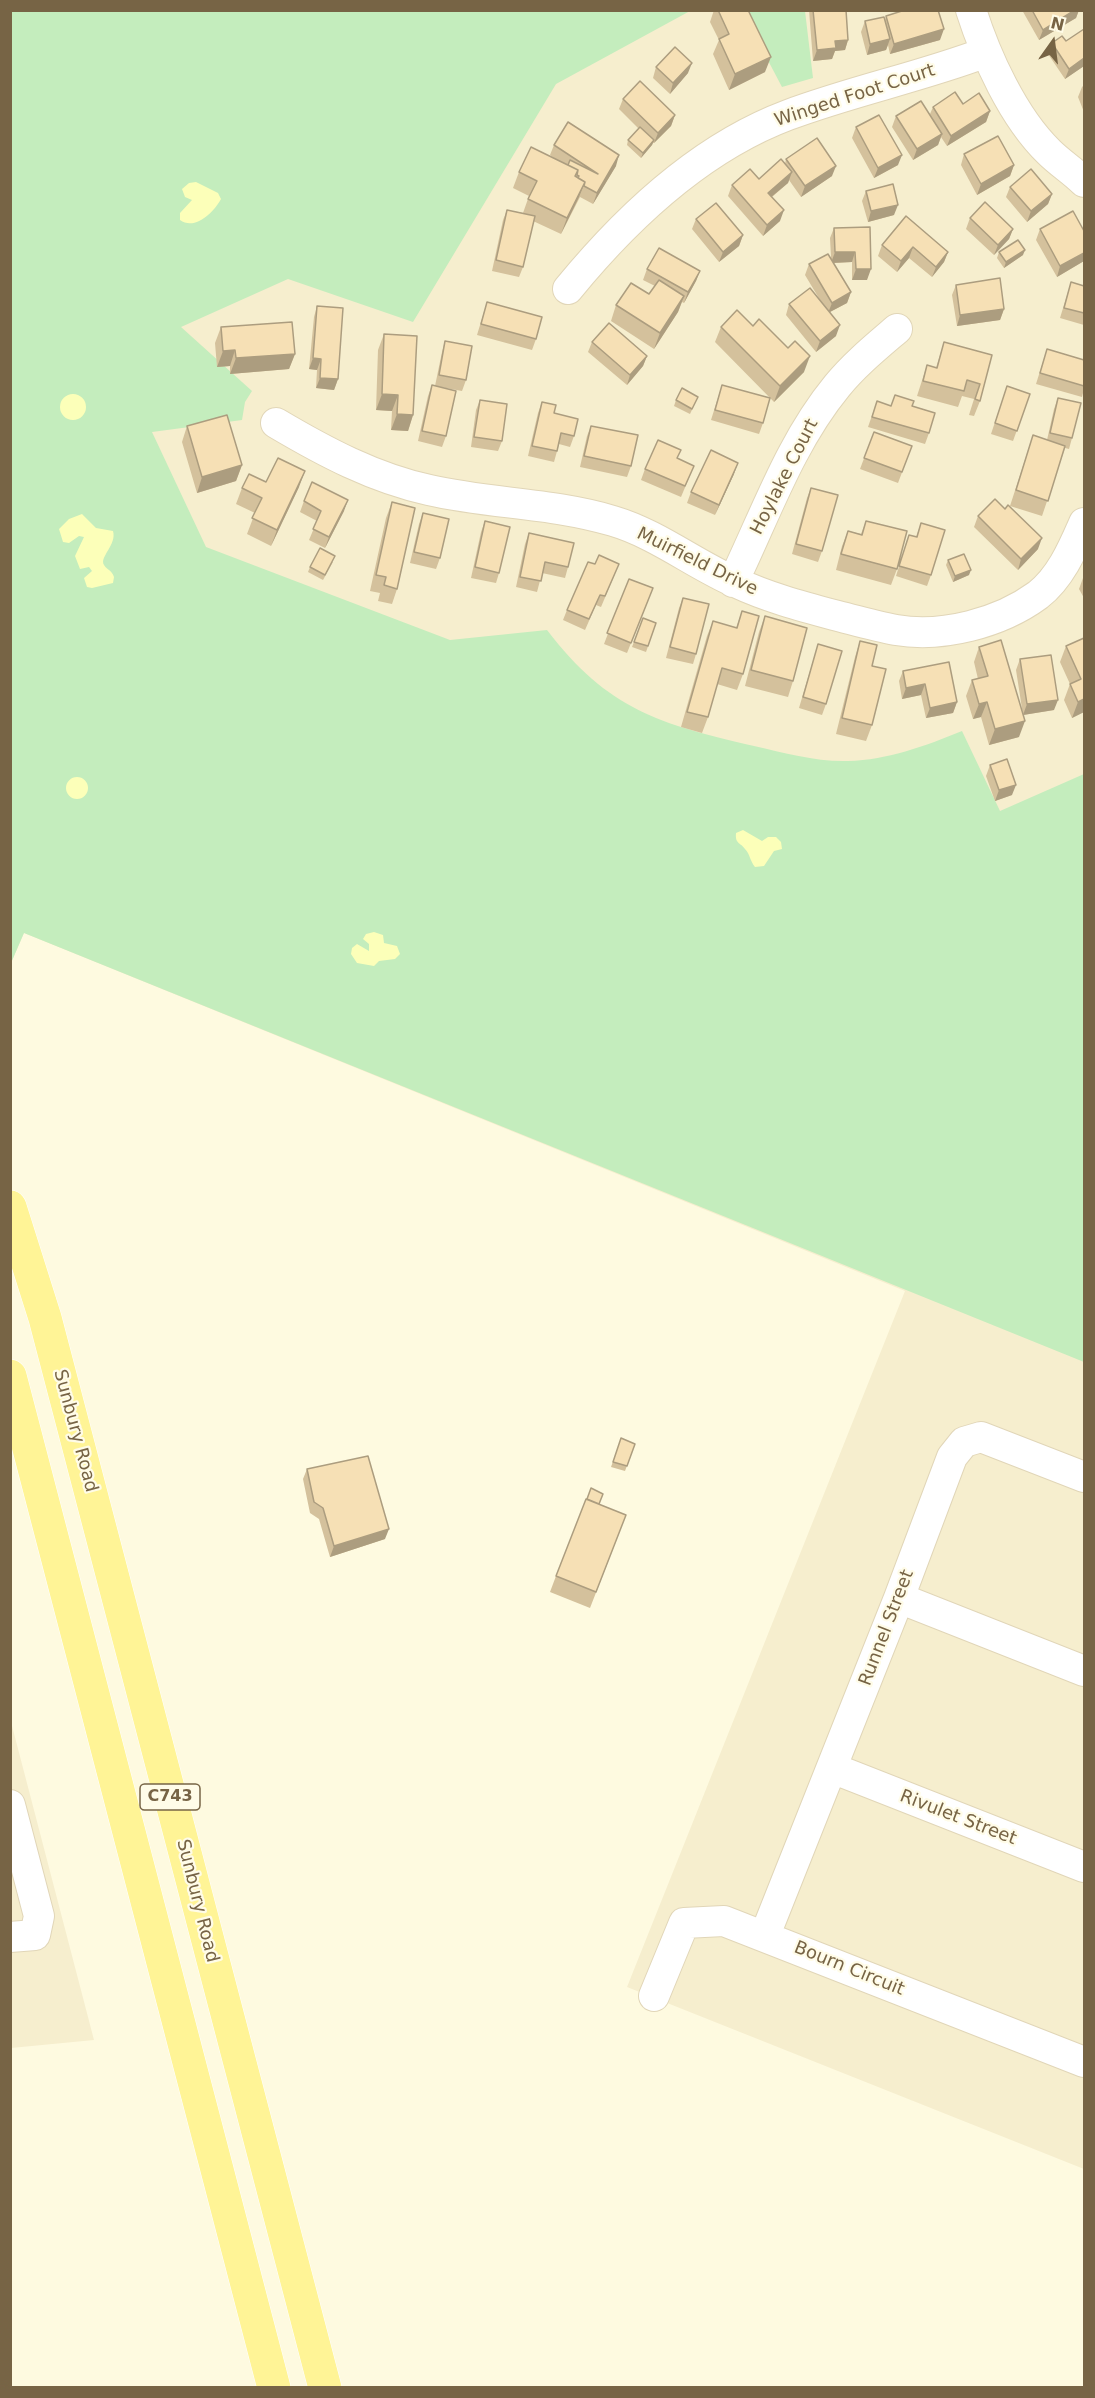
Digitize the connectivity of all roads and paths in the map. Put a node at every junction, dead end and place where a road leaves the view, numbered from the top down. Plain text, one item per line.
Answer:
1 (971, 10) edge
2 (984, 53) junction
3 (1084, 182) edge
4 (568, 289) dead end
5 (897, 329) dead end
6 (276, 423) dead end
7 (1084, 523) edge
8 (733, 582) junction
9 (10, 1207) edge
10 (10, 1376) edge
11 (1084, 1477) edge
12 (899, 1598) junction
13 (1084, 1671) edge
14 (832, 1768) junction
15 (10, 1805) edge
16 (1084, 1867) edge
17 (765, 1935) junction
18 (10, 1937) edge
19 (654, 1996) dead end
20 (1084, 2062) edge
21 (274, 2388) edge
22 (325, 2388) edge

1 - 2 street
2 - 3 street
2 - 4 street, Winged Foot Court
5 - 8 street, Hoylake Court
6 - 8 street, Muirfield Drive
7 - 8 street, Muirfield Drive
9 - 22 main road, Sunbury Road / C743
10 - 21 main road, C743
11 - 12 street, Runnel Street
12 - 13 street
12 - 14 street, Runnel Street
14 - 16 street, Rivulet Street
14 - 17 street, Runnel Street
15 - 18 street
17 - 19 street, Bourn Circuit
17 - 20 street, Bourn Circuit

